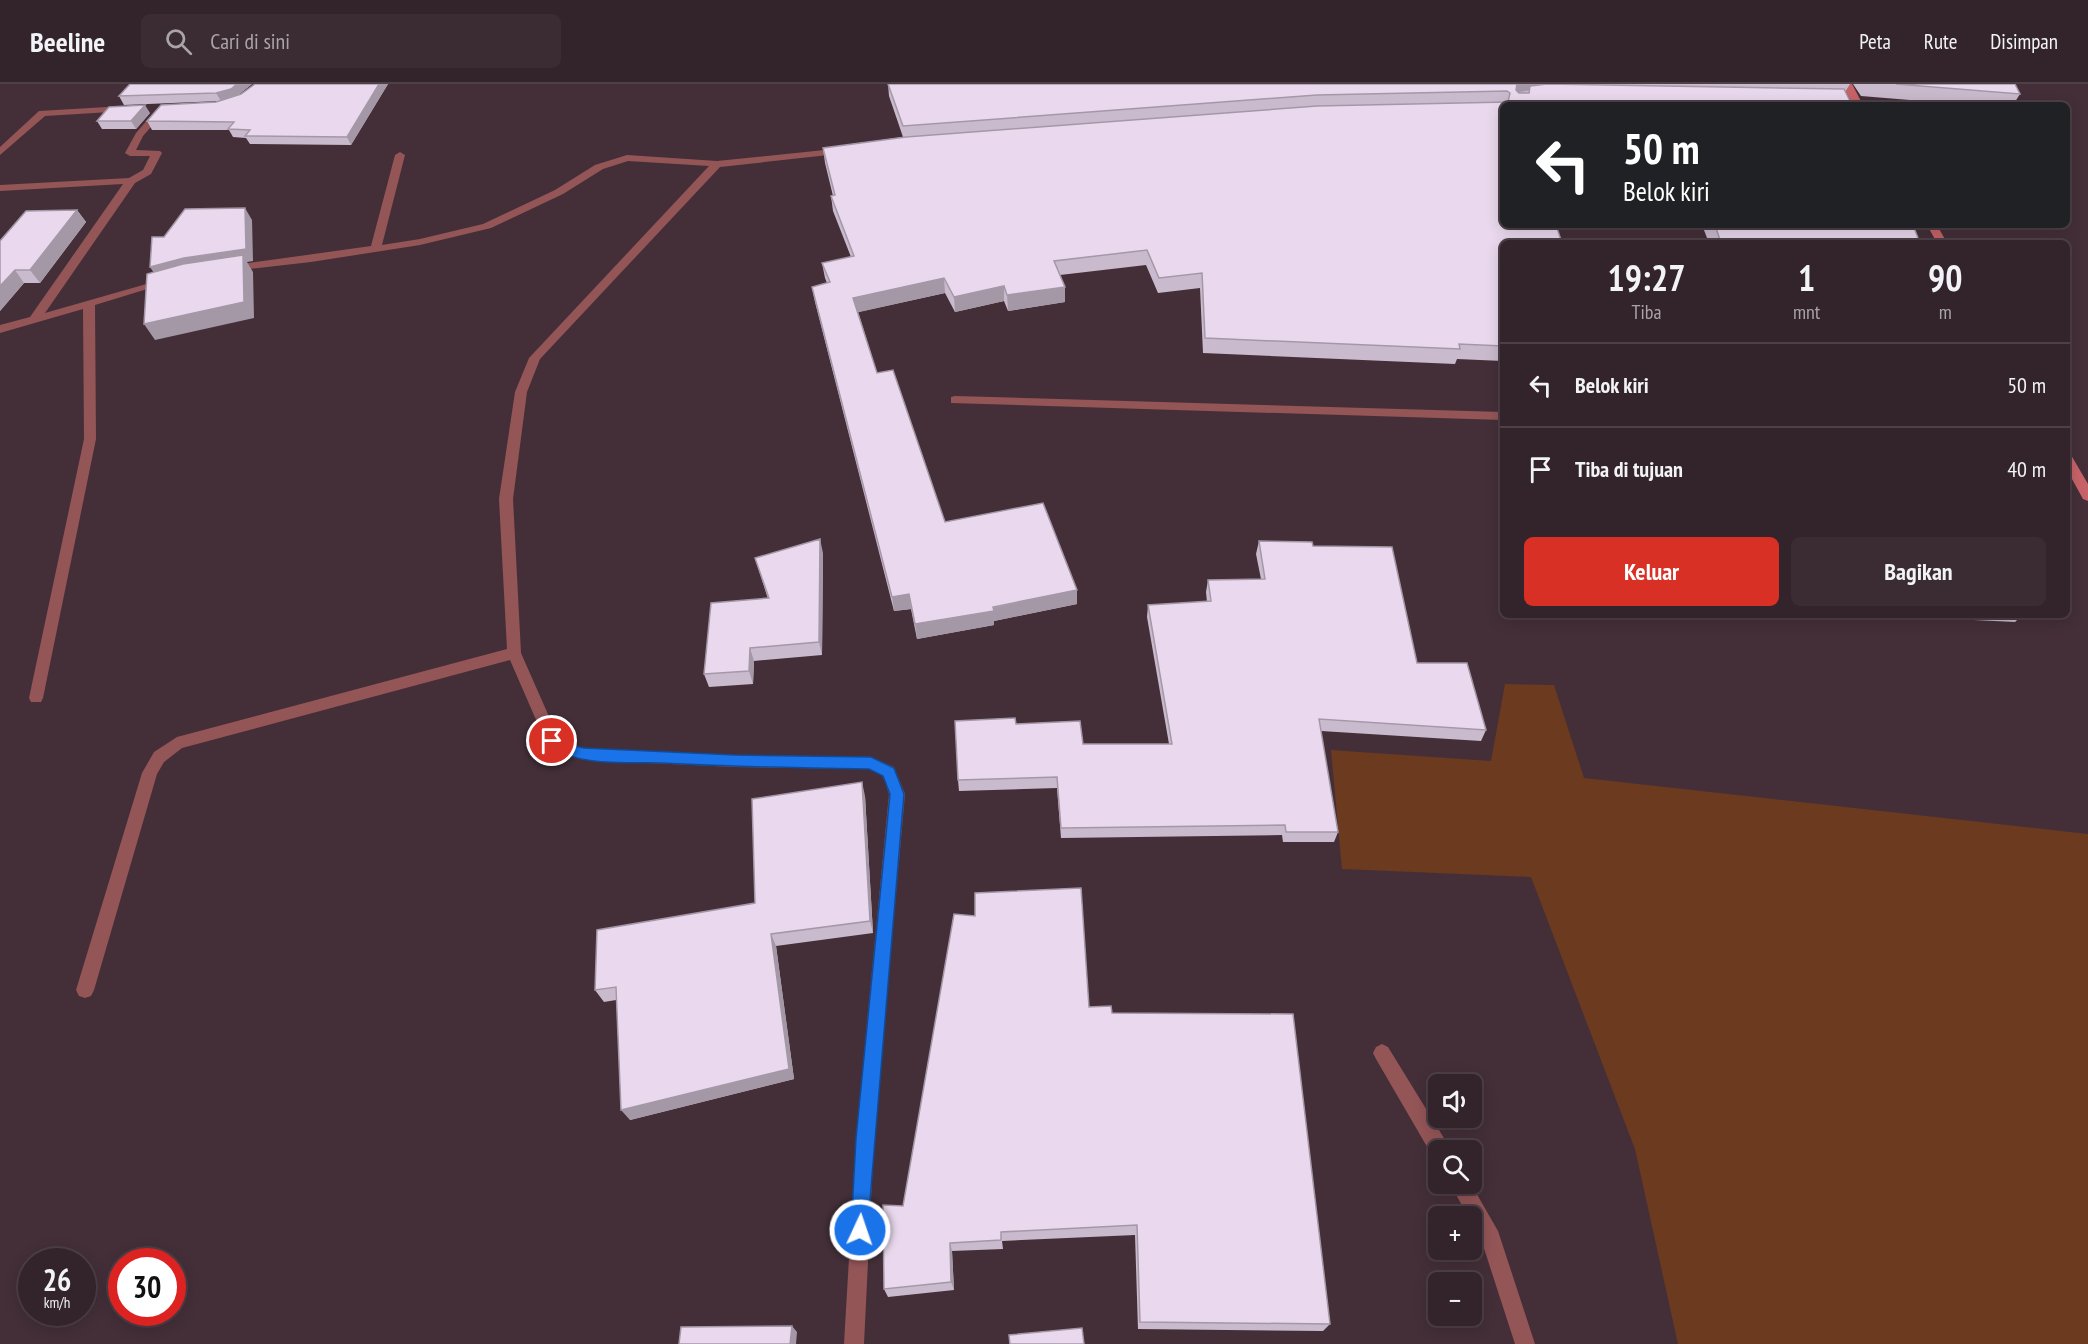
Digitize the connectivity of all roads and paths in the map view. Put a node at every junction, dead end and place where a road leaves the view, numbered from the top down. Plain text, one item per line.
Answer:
1 (1847, 84) edge
2 (1842, 99) edge
3 (1856, 102) edge
4 (151, 108) edge
5 (163, 108) junction
6 (174, 108) edge
7 (139, 109) edge
8 (853, 150) edge
9 (0, 152) edge
10 (400, 155) dead end
11 (717, 164) junction
12 (131, 181) junction
13 (0, 188) edge
14 (376, 249) junction
15 (223, 269) edge
16 (180, 278) edge
17 (88, 304) junction
18 (33, 321) junction
19 (0, 329) edge
20 (956, 400) dead end
21 (1500, 416) edge
22 (2070, 463) edge
23 (2088, 496) edge
24 (514, 653) junction
25 (36, 698) dead end
26 (85, 990) dead end
27 (1382, 1053) dead end
28 (1434, 1140) edge
29 (1466, 1194) edge
30 (854, 1344) edge
31 (1524, 1344) edge

1 - 3 main road
2 - 3 street
4 - 5 street
5 - 6 street
5 - 12 street
7 - 9 street
8 - 11 street
10 - 14 street
11 - 14 street
11 - 24 street
12 - 13 street
12 - 18 street
14 - 15 street
16 - 17 street
17 - 18 street
17 - 25 street
18 - 19 street
20 - 21 street
22 - 23 main road
24 - 26 street
24 - 30 street
27 - 28 street
29 - 31 street

